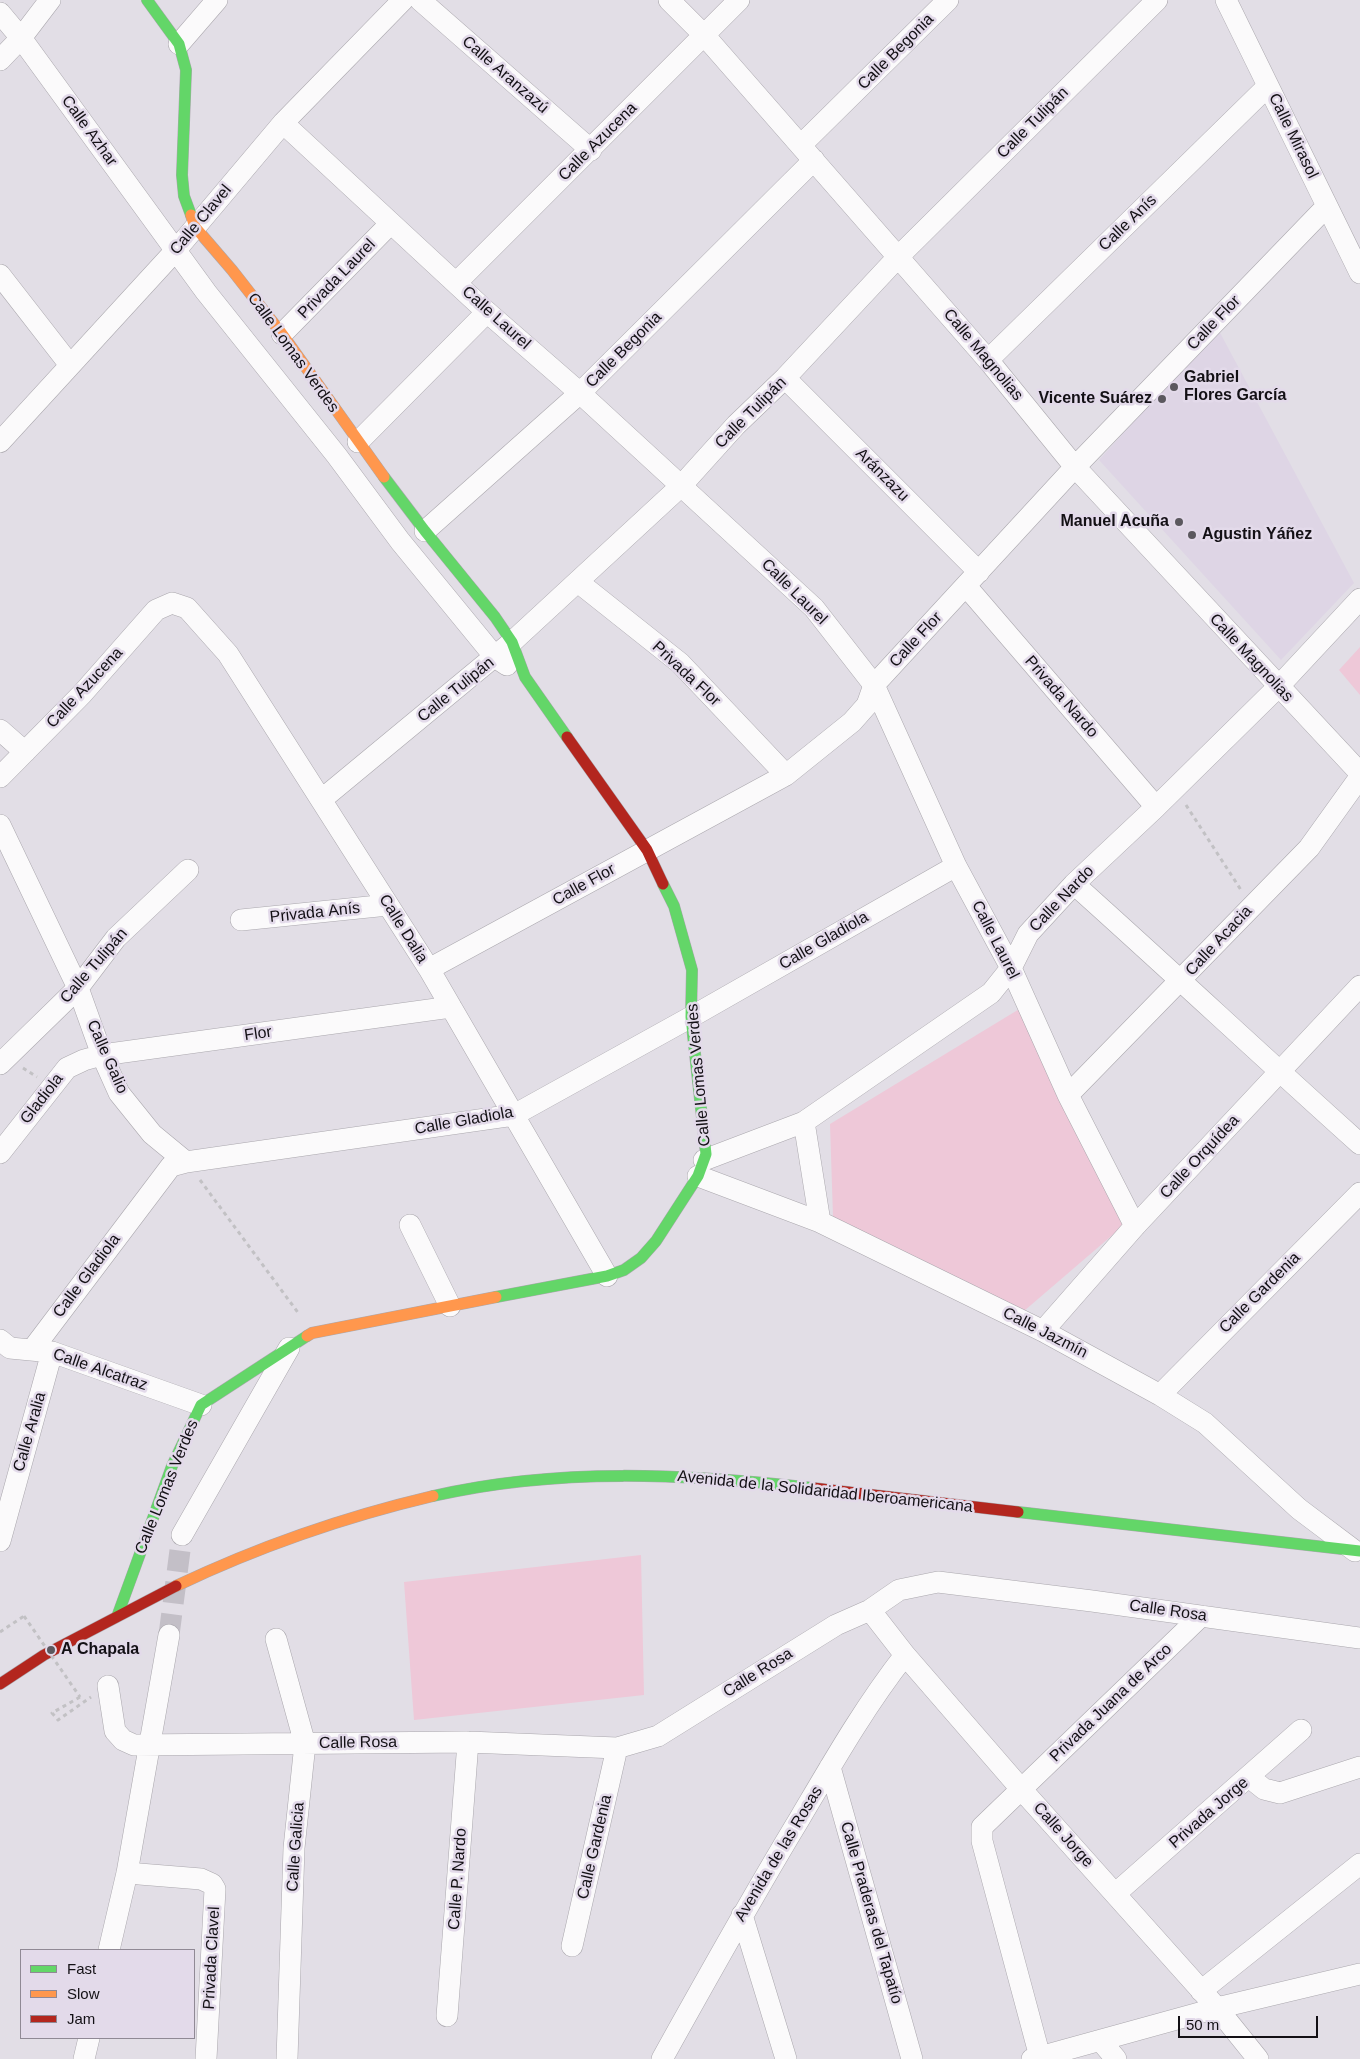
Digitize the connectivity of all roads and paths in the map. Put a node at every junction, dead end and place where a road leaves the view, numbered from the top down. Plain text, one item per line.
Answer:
1 (50, 0) edge
2 (147, 0) edge
3 (217, 0) edge
4 (404, 0) edge
5 (420, 0) edge
6 (669, 0) edge
7 (739, 0) edge
8 (948, 0) edge
9 (1157, 0) edge
10 (1226, 0) edge
11 (0, 13) edge
12 (704, 35) junction
13 (21, 38) junction
14 (179, 44) junction
15 (0, 60) edge
16 (1268, 86) junction
17 (283, 123) junction
18 (590, 150) junction
19 (808, 153) junction
20 (1327, 206) junction
21 (391, 223) junction
22 (195, 227) junction
23 (176, 250) junction
24 (898, 257) junction
25 (1360, 272) edge
26 (0, 275) edge
27 (456, 283) junction
28 (487, 312) junction
29 (282, 334) junction
30 (988, 360) junction
31 (70, 365) junction
32 (785, 378) junction
33 (580, 393) junction
34 (0, 442) edge
35 (358, 442) junction
36 (1075, 467) junction
37 (681, 486) junction
38 (425, 531) junction
39 (972, 579) junction
40 (578, 582) junction
41 (1360, 599) edge
42 (172, 603) joint
43 (512, 642) junction
44 (495, 657) junction
45 (525, 677) junction
46 (874, 685) junction
47 (1278, 687) junction
48 (0, 730) edge
49 (25, 752) junction
50 (1360, 773) edge
51 (786, 775) junction
52 (1360, 777) edge
53 (0, 778) edge
54 (1174, 788) junction
55 (321, 800) junction
56 (1156, 808) junction
57 (0, 825) edge
58 (647, 850) junction
59 (956, 866) junction
60 (188, 870) dead end
61 (1074, 884) junction
62 (388, 905) junction
63 (1251, 906) junction
64 (241, 920) dead end
65 (1011, 968) junction
66 (429, 969) junction
67 (1182, 980) junction
68 (1360, 986) edge
69 (78, 988) junction
70 (451, 1007) junction
71 (691, 1017) junction
72 (102, 1055) junction
73 (3, 1061) edge
74 (1279, 1072) junction
75 (60, 1076) junction
76 (1068, 1096) junction
77 (514, 1115) junction
78 (804, 1122) junction
79 (1360, 1144) edge
80 (0, 1153) edge
81 (186, 1162) junction
82 (701, 1168) junction
83 (1360, 1193) edge
84 (820, 1222) junction
85 (410, 1225) dead end
86 (1135, 1226) junction
87 (607, 1276) junction
88 (450, 1306) junction
89 (1043, 1331) junction
90 (312, 1333) junction
91 (291, 1345) junction
92 (3, 1350) edge
93 (42, 1351) junction
94 (1160, 1394) junction
95 (201, 1404) junction
96 (182, 1534) tunnel mouth
97 (0, 1541) edge
98 (1357, 1551) edge
99 (870, 1610) junction
100 (118, 1614) junction
101 (1201, 1616) junction
102 (0, 1632) edge
103 (169, 1635) tunnel mouth
104 (1360, 1638) edge
105 (276, 1639) dead end
106 (906, 1655) junction
107 (0, 1684) edge
108 (108, 1686) joint
109 (1302, 1730) dead end
110 (468, 1742) junction
111 (305, 1744) junction
112 (149, 1745) junction
113 (617, 1748) junction
114 (830, 1767) junction
115 (1360, 1767) edge
116 (1249, 1778) junction
117 (1022, 1790) junction
118 (1360, 1864) edge
119 (127, 1873) junction
120 (1115, 1894) junction
121 (742, 1915) junction
122 (572, 1946) dead end
123 (109, 1949) edge
124 (1360, 1974) edge
125 (1202, 1991) junction
126 (1217, 2008) junction
127 (447, 2016) dead end
128 (89, 2039) edge
129 (1101, 2040) junction
130 (1036, 2058) edge
131 (84, 2059) edge
132 (206, 2059) edge
133 (287, 2059) edge
134 (662, 2059) edge
135 (786, 2059) edge
136 (912, 2059) edge
137 (1116, 2059) edge
138 (1258, 2059) edge

1 - 13 street
2 - 14 main road, Calle Lomas Verdes
3 - 14 street
4 - 17 street, Calle Clavel
5 - 18 street, Calle Aranzazú
6 - 12 street, Calle Magnolias
7 - 12 street, Calle Azucena
8 - 19 street, Calle Begonia
9 - 24 street, Calle Tulipán
10 - 16 street, Calle Mirasol
11 - 13 street, Calle Azhar
12 - 18 street, Calle Azucena
12 - 19 street, Calle Magnolias
13 - 15 street
13 - 23 street, Calle Azhar
14 - 22 main road, Calle Lomas Verdes
16 - 20 street, Calle Mirasol
16 - 30 street, Calle Anís
17 - 21 street, Calle Laurel
17 - 22 street, Calle Clavel
18 - 27 street, Calle Azucena
19 - 24 street, Calle Magnolias
19 - 33 street, Calle Begonia
20 - 25 street, Calle Mirasol
20 - 36 street, Calle Flor
21 - 27 street, Calle Laurel
21 - 29 street, Privada Laurel
22 - 23 street, Calle Clavel
22 - 29 main road, Calle Lomas Verdes
23 - 31 street, Calle Clavel
23 - 44 street, Calle Lomas Verdes
24 - 30 street, Calle Magnolias
24 - 32 street, Calle Tulipán
26 - 31 street
27 - 28 street, Calle Laurel
28 - 33 street, Calle Laurel
28 - 35 street
29 - 35 main road, Calle Lomas Verdes
30 - 36 street, Calle Magnolias
31 - 34 street, Calle Clavel
32 - 37 street, Calle Tulipán
32 - 39 street, Aránzazu
33 - 37 street, Calle Laurel
33 - 38 street, Calle Begonia
35 - 38 main road, Calle Lomas Verdes
36 - 39 street, Calle Flor
36 - 47 street, Calle Magnolias
37 - 40 street, Calle Tulipán
37 - 46 street, Calle Laurel
38 - 43 main road, Calle Lomas Verdes
39 - 46 street, Calle Flor
39 - 56 street, Privada Nardo
40 - 43 street, Calle Tulipán
40 - 51 street, Privada Flor
41 - 47 street, Calle Nardo
42 - 49 street, Calle Azucena
42 - 55 street, Calle Dalia
43 - 44 street, Calle Tulipán
43 - 45 main road, Calle Lomas Verdes
44 - 45 street, Calle Lomas Verdes
44 - 55 street, Calle Tulipán
45 - 58 main road, Calle Lomas Verdes
46 - 51 street, Calle Flor
46 - 59 street, Calle Laurel
47 - 50 street, Calle Magnolias
47 - 54 street, Calle Nardo
48 - 49 street
49 - 53 street, Calle Azucena
51 - 58 street, Calle Flor
52 - 63 street, Calle Acacia
54 - 56 street, Calle Nardo
54 - 63 path
55 - 62 street, Calle Dalia
56 - 61 street, Calle Nardo
57 - 69 street, Calle Galio
58 - 66 street, Calle Flor
58 - 71 main road, Calle Lomas Verdes
59 - 65 street, Calle Laurel
59 - 71 street, Calle Gladiola
60 - 69 street, Calle Tulipán
61 - 65 street, Calle Nardo
61 - 67 street
62 - 64 street, Privada Anís
62 - 66 street, Calle Dalia
63 - 67 street, Calle Acacia
65 - 76 street, Calle Laurel
65 - 78 street, Calle Nardo
66 - 70 street, Calle Dalia
67 - 74 street
67 - 76 street, Calle Acacia
68 - 74 street, Calle Orquídea
69 - 72 street, Calle Galio
69 - 73 street, Calle Tulipán
70 - 72 street, Flor
70 - 77 street, Calle Dalia
71 - 77 street, Calle Gladiola
71 - 82 main road, Calle Lomas Verdes
72 - 75 street, Flor
72 - 81 street, Calle Galio
73 - 75 path
74 - 79 street
74 - 86 street, Calle Orquídea
75 - 80 street, Gladiola
76 - 86 street, Calle Laurel
77 - 81 street, Calle Gladiola
77 - 87 street, Calle Dalia
78 - 82 street, Calle Nardo
78 - 84 street
81 - 90 path
81 - 93 street, Calle Gladiola
82 - 84 street, Calle Jazmín
82 - 87 main road, Calle Lomas Verdes
83 - 94 street, Calle Gardenia
84 - 89 street, Calle Jazmín
85 - 88 street
86 - 89 street, Calle Orquídea
87 - 88 main road, Calle Lomas Verdes
88 - 90 main road, Calle Lomas Verdes
89 - 94 street, Calle Jazmín
90 - 91 main road, Calle Lomas Verdes
91 - 95 main road, Calle Lomas Verdes
91 - 96 street, Calle Lomas Verdes
92 - 93 street, Calle Alcatraz
93 - 95 street, Calle Alcatraz
93 - 97 street, Calle Aralia
94 - 98 street, Calle Jazmín
95 - 100 main road, Calle Lomas Verdes
98 - 100 main road, Avenida de la Solidaridad Iberoamericana
99 - 101 street, Calle Rosa
99 - 106 street, Calle Jorge
99 - 113 street, Calle Rosa
100 - 107 main road, Avenida de la Solidaridad Iberoamericana
101 - 104 street, Calle Rosa
101 - 117 street, Privada Juana de Arco
102 - 108 path, bridge
103 - 112 street
105 - 111 street, Calle Galicia
106 - 114 street, Avenida de las Rosas
106 - 117 street, Calle Jorge
108 - 112 street
109 - 116 street, Privada Jorge
110 - 111 street, Calle Rosa
110 - 113 street, Calle Rosa
110 - 127 street, Calle P. Nardo
111 - 112 street, Calle Rosa
111 - 133 street, Calle Galicia
112 - 119 street
113 - 122 street, Calle Gardenia
114 - 121 street, Avenida de las Rosas
114 - 136 street, Calle Praderas del Tapatío
115 - 116 street
116 - 120 street, Privada Jorge
117 - 120 street, Calle Jorge
117 - 130 street, Privada Juana de Arco
118 - 125 street
119 - 123 street
119 - 132 street, Privada Clavel
120 - 125 street, Calle Jorge
121 - 134 street, Avenida de las Rosas
121 - 135 street
124 - 126 street
125 - 126 street, Calle Jorge
126 - 129 street
126 - 138 street, Calle Jorge
128 - 131 street
129 - 130 street
129 - 137 street

